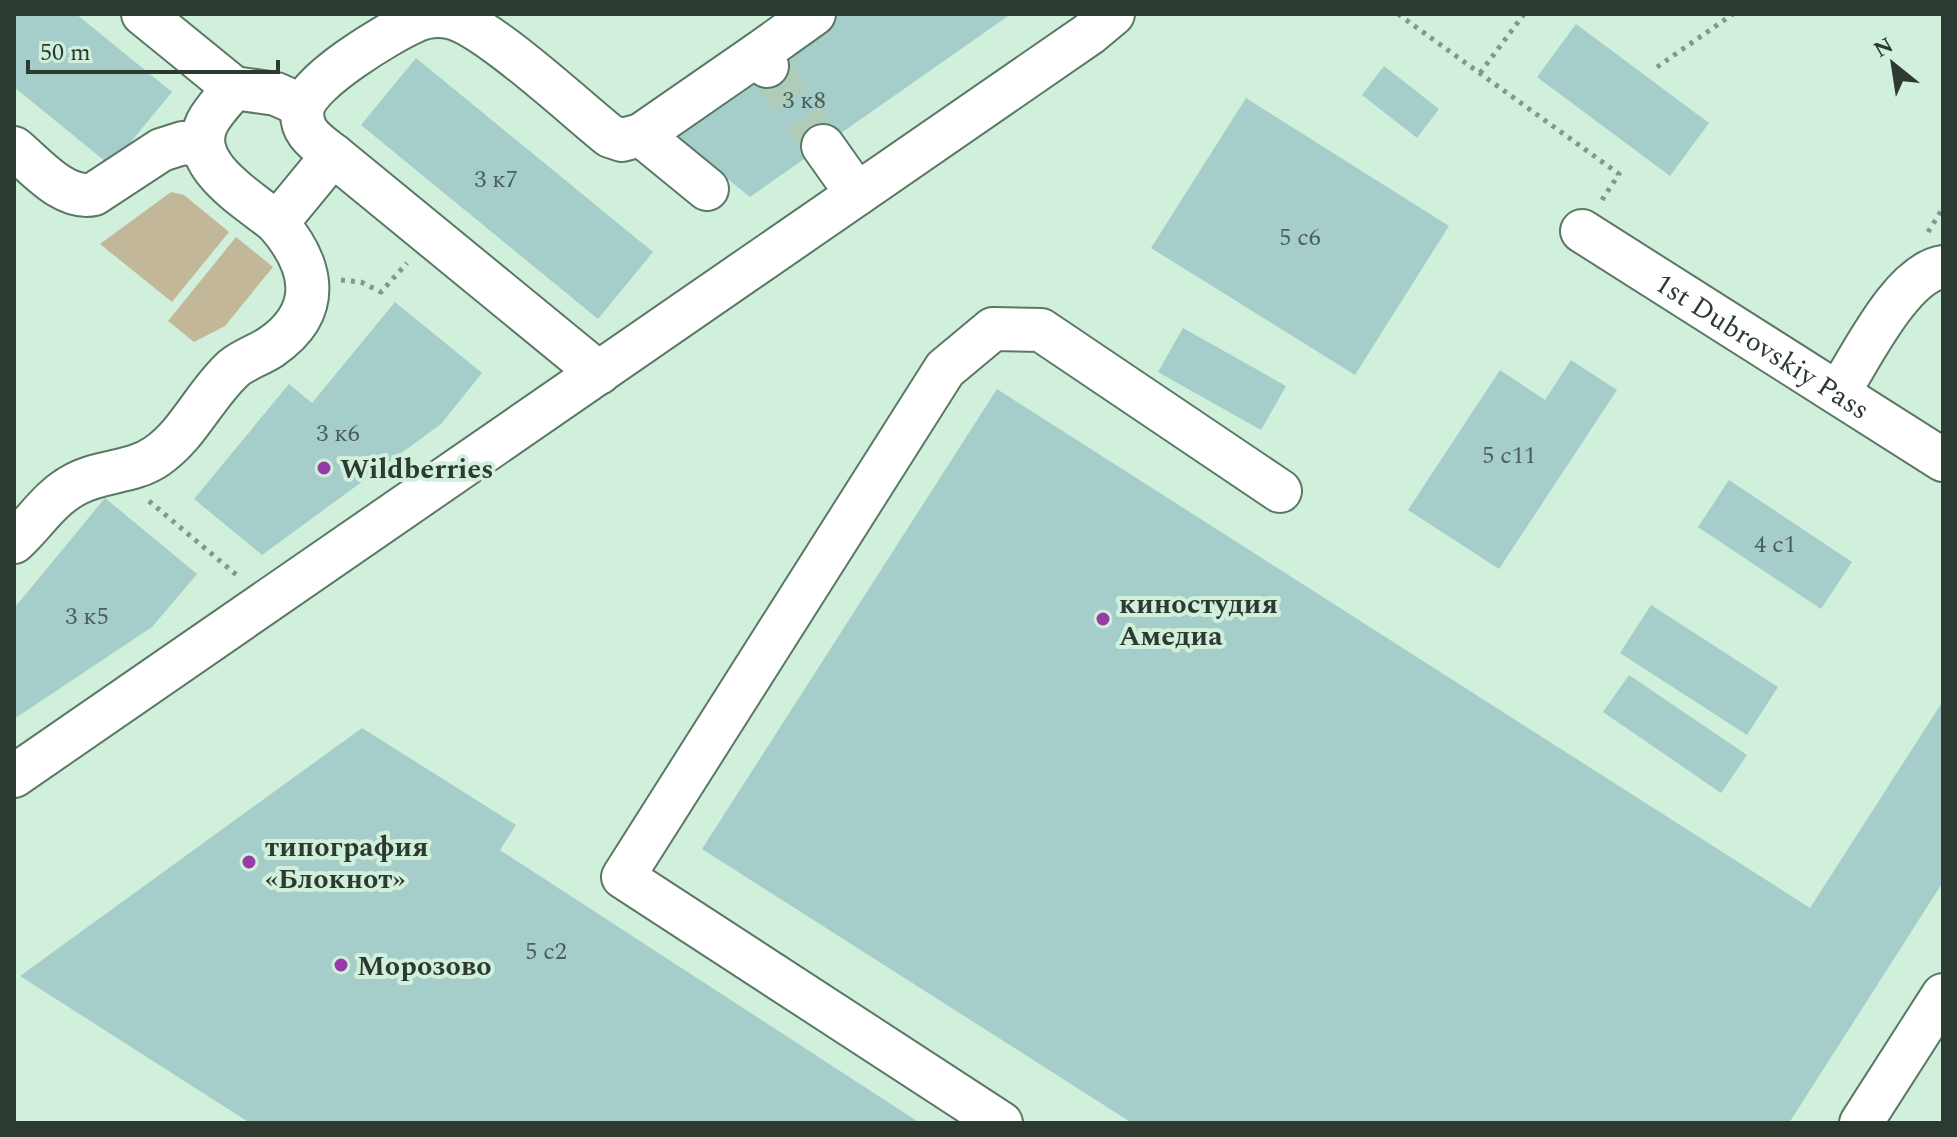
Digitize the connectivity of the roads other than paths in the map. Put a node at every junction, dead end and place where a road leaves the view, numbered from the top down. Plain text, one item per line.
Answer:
1 (143, 14) edge
2 (814, 14) edge
3 (1088, 21) edge
4 (234, 88) junction
5 (303, 106) junction
6 (641, 135) junction
7 (203, 146) junction
8 (823, 146) tunnel mouth
9 (14, 148) edge
10 (333, 155) junction
11 (707, 189) dead end
12 (857, 194) junction
13 (277, 223) junction
14 (1582, 231) road end
15 (1943, 267) edge
16 (599, 373) junction
17 (1838, 393) junction
18 (1943, 460) edge
19 (1280, 491) dead end
20 (14, 542) edge
21 (17, 775) edge
22 (1943, 995) edge
23 (1001, 1123) edge
24 (1861, 1123) edge

1 - 4 street
2 - 6 street
3 - 12 street
4 - 5 street
4 - 7 street
5 - 6 street
5 - 10 street
6 - 11 street
7 - 9 street
7 - 13 street
8 - 12 street
10 - 13 street
10 - 16 street
12 - 16 street
13 - 20 street
14 - 17 street, 1st Dubrovskiy Pass
15 - 17 street
16 - 21 street
17 - 18 street, 1st Dubrovskiy Pass
19 - 23 street
22 - 24 street

